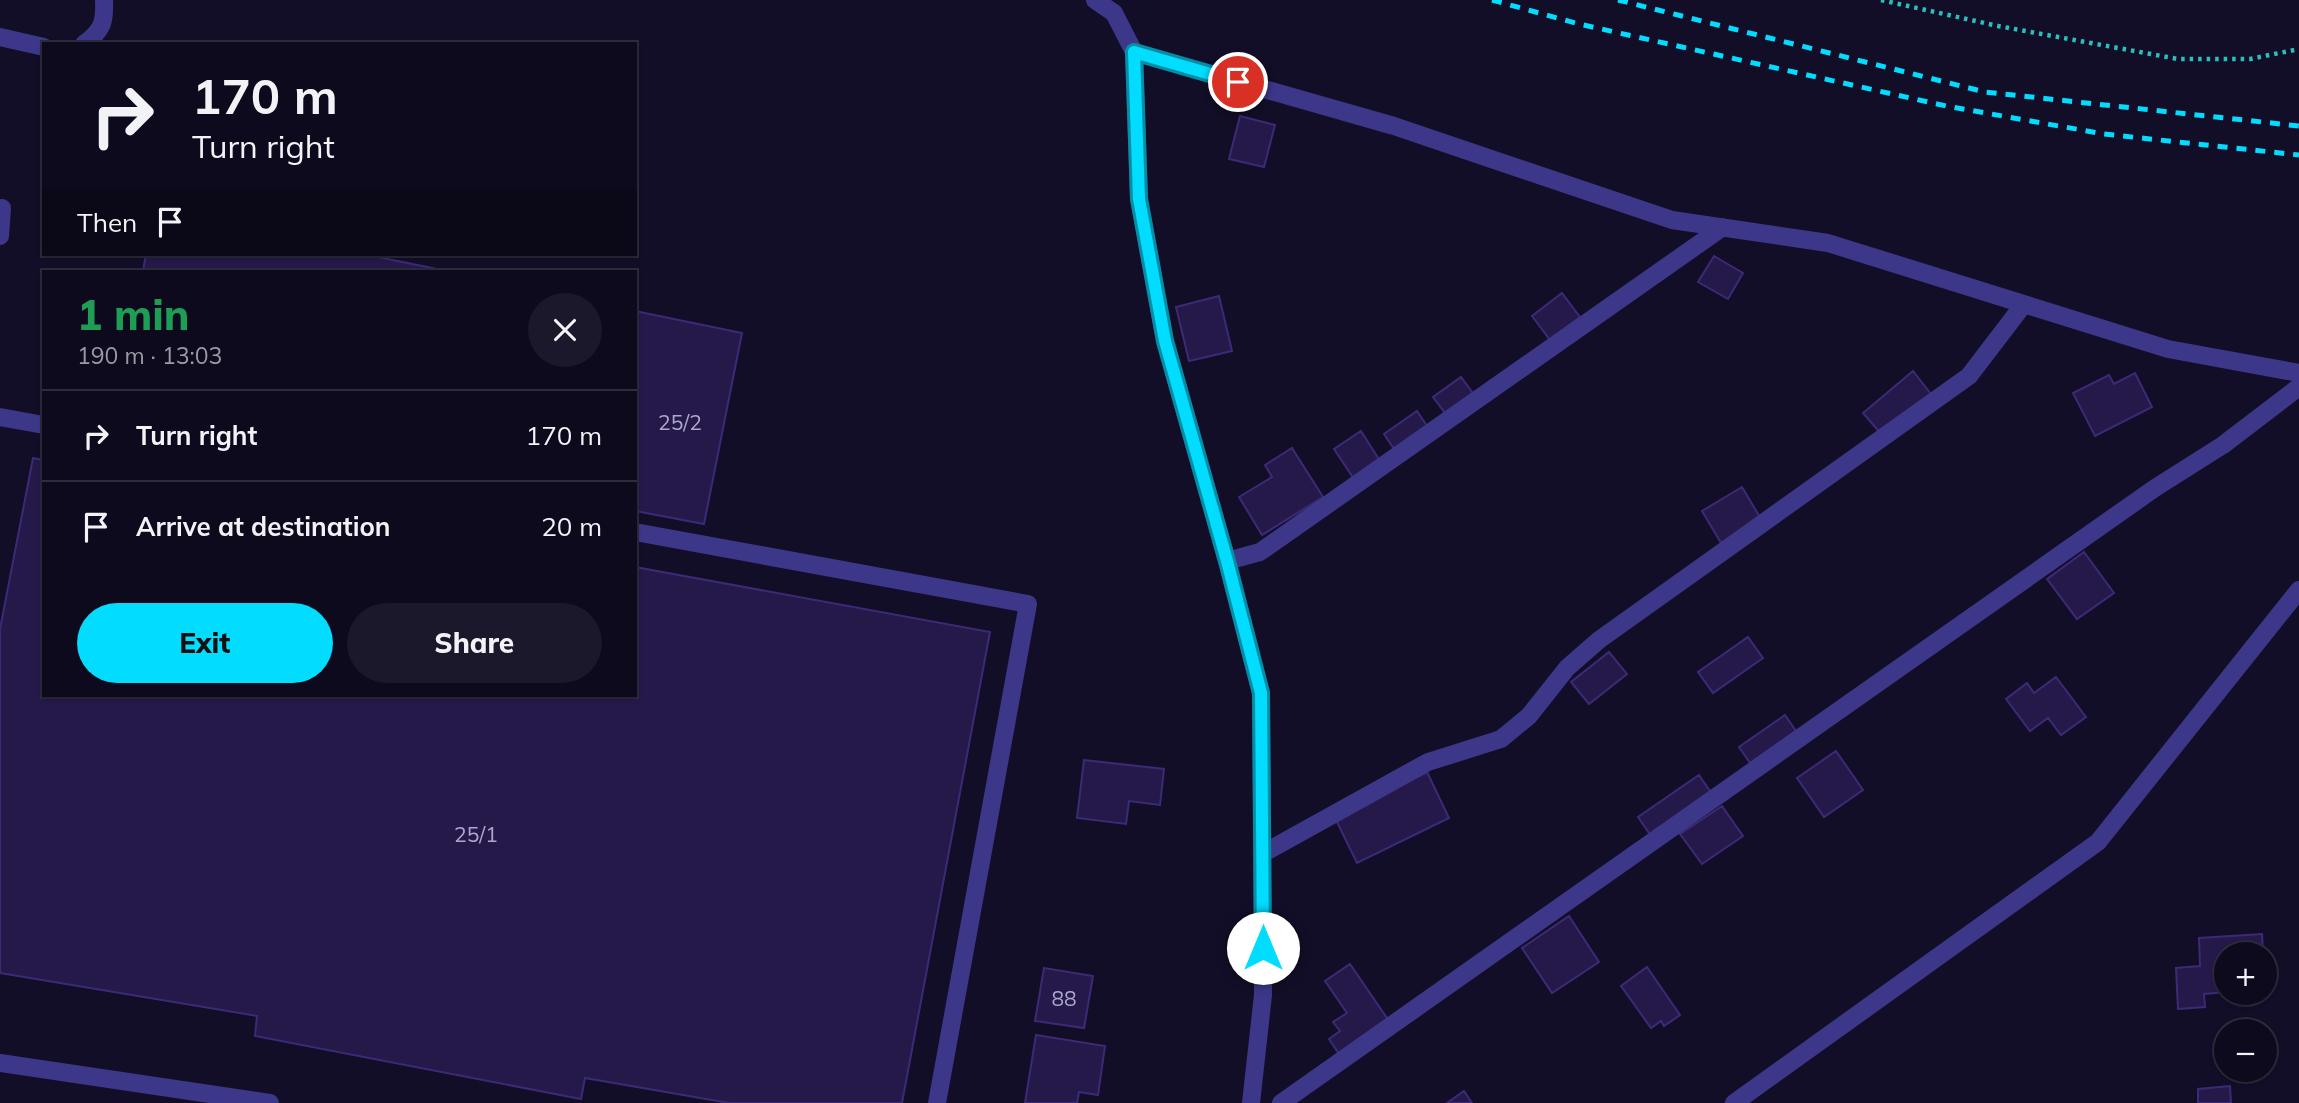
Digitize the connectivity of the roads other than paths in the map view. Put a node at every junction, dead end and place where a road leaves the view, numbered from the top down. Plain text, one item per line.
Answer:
1 (104, 0) edge
2 (1095, 0) edge
3 (0, 37) edge
4 (87, 42) edge
5 (42, 47) edge
6 (1134, 52) junction
7 (2, 208) dead end
8 (1723, 227) junction
9 (0, 236) edge
10 (2024, 304) junction
11 (2299, 373) edge
12 (2299, 387) edge
13 (0, 417) edge
14 (42, 425) edge
15 (637, 532) edge
16 (1227, 561) junction
17 (2299, 590) edge
18 (1262, 853) junction
19 (0, 1063) edge
20 (270, 1103) edge
21 (937, 1103) edge
22 (1251, 1103) edge
23 (1281, 1103) edge
24 (1734, 1103) edge

1 - 4 street
2 - 6 street
3 - 5 street
6 - 8 street
6 - 16 street
7 - 9 street
8 - 10 street
8 - 16 street
10 - 11 street
10 - 18 street
12 - 23 street
13 - 14 street
15 - 21 street
16 - 18 street
17 - 24 street
18 - 22 street
19 - 20 street

